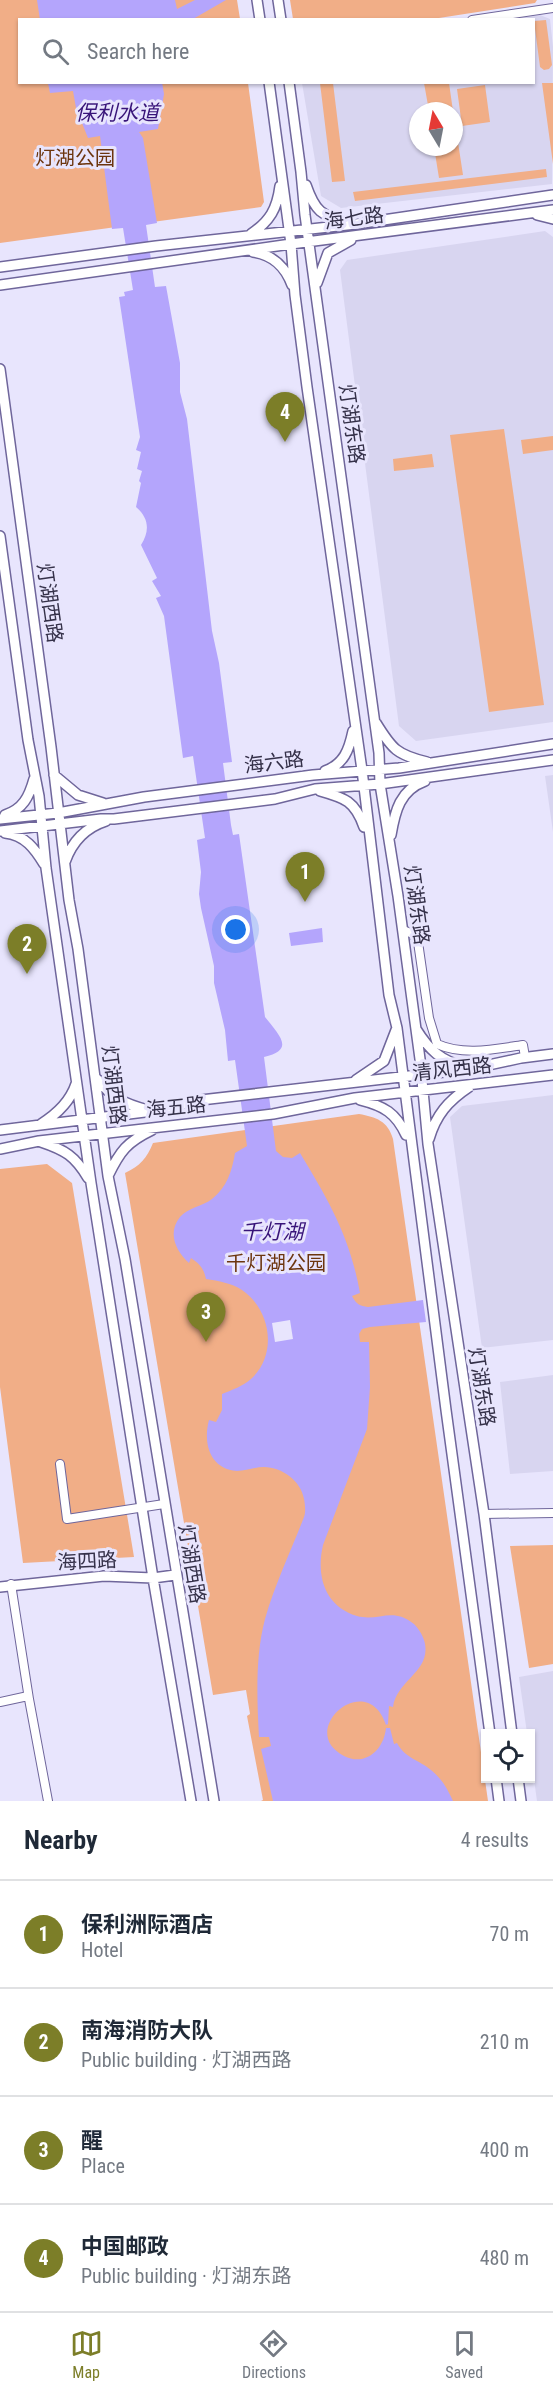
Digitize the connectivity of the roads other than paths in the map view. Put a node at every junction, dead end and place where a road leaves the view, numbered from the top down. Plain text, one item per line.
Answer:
1 (257, 0) edge
2 (278, 0) edge
3 (553, 8) edge
4 (260, 18) edge
5 (281, 18) edge
6 (486, 18) edge
7 (269, 84) edge
8 (289, 84) edge
9 (302, 172) junction
10 (281, 175) junction
11 (553, 189) edge
12 (553, 195) edge
13 (528, 199) junction
14 (553, 210) edge
15 (529, 213) junction
16 (553, 219) edge
17 (356, 224) junction
18 (307, 230) junction
19 (289, 231) junction
20 (249, 236) junction
21 (357, 237) junction
22 (309, 242) junction
23 (291, 244) junction
24 (241, 251) junction
25 (0, 267) edge
26 (0, 285) edge
27 (315, 288) junction
28 (295, 296) junction
29 (0, 369) edge
30 (0, 536) edge
31 (2, 575) edge
32 (374, 720) junction
33 (355, 723) junction
34 (553, 744) edge
35 (553, 760) edge
36 (432, 763) junction
37 (380, 769) junction
38 (362, 770) junction
39 (54, 775) junction
40 (313, 775) junction
41 (34, 777) junction
42 (435, 777) junction
43 (380, 784) junction
44 (362, 785) junction
45 (315, 789) junction
46 (111, 804) junction
47 (58, 813) junction
48 (41, 815) junction
49 (0, 818) edge
50 (114, 819) junction
51 (386, 819) junction
52 (367, 820) junction
53 (59, 823) junction
54 (42, 826) junction
55 (0, 832) edge
56 (390, 843) junction
57 (370, 845) junction
58 (64, 865) junction
59 (46, 868) junction
60 (403, 930) junction
61 (414, 1026) junction
62 (397, 1028) junction
63 (553, 1054) edge
64 (525, 1057) junction
65 (470, 1069) junction
66 (421, 1075) junction
67 (553, 1075) edge
68 (402, 1076) junction
69 (96, 1077) junction
70 (77, 1081) junction
71 (352, 1082) junction
72 (472, 1085) junction
73 (423, 1091) junction
74 (404, 1092) junction
75 (355, 1098) junction
76 (153, 1111) junction
77 (101, 1118) junction
78 (81, 1120) junction
79 (37, 1125) junction
80 (156, 1127) junction
81 (0, 1130) edge
82 (102, 1134) junction
83 (84, 1136) junction
84 (39, 1141) junction
85 (428, 1144) junction
86 (411, 1146) junction
87 (0, 1149) edge
88 (108, 1176) junction
89 (91, 1183) junction
90 (60, 1464) dead end
91 (164, 1504) junction
92 (142, 1508) junction
93 (553, 1513) edge
94 (484, 1514) junction
95 (175, 1575) junction
96 (153, 1578) junction
97 (11, 1584) junction
98 (0, 1587) edge
99 (28, 1696) junction
100 (0, 1702) edge
101 (489, 1729) edge
102 (511, 1729) edge
103 (497, 1783) edge
104 (519, 1783) edge
105 (48, 1801) edge
106 (191, 1801) edge
107 (214, 1801) edge
108 (499, 1801) edge
109 (521, 1801) edge

1 - 4 main road
2 - 5 main road
3 - 6 street
7 - 10 main road, 灯湖东路
8 - 9 main road, 灯湖东路
9 - 17 main road
9 - 18 main road, 灯湖东路
10 - 19 main road, 灯湖东路
10 - 20 main road
11 - 13 main road
12 - 13 main road
13 - 17 main road
14 - 15 main road, 海七路
15 - 16 main road
15 - 21 main road, 海七路
17 - 18 main road
18 - 19 main road
18 - 22 main road, 灯湖东路
19 - 20 main road
19 - 23 main road, 灯湖东路
20 - 25 main road
21 - 22 main road, 海七路
21 - 27 main road
22 - 23 main road, 海七路
22 - 27 main road, 灯湖东路
23 - 24 main road, 海七路
23 - 28 main road, 灯湖东路
24 - 26 main road, 海七路
24 - 28 main road
27 - 32 main road, 灯湖东路
28 - 33 main road, 灯湖东路
29 - 39 main road, 灯湖西路
30 - 31 main road, 灯湖西路
31 - 41 main road, 灯湖西路
32 - 36 main road
32 - 37 main road, 灯湖东路
33 - 38 main road, 灯湖东路
33 - 40 main road
34 - 36 main road, 海六路
35 - 42 main road, 海六路
36 - 37 main road, 海六路
37 - 38 main road, 海六路
37 - 43 main road, 灯湖东路
38 - 40 main road, 海六路
38 - 44 main road, 灯湖东路
39 - 46 main road
39 - 47 main road, 灯湖西路
40 - 46 main road, 海六路
41 - 48 main road, 灯湖西路
41 - 49 main road
42 - 43 main road, 海六路
42 - 56 main road
43 - 44 main road, 海六路
43 - 51 main road, 灯湖东路
44 - 45 main road, 海六路
44 - 52 main road, 灯湖东路
45 - 50 main road, 海六路
45 - 57 main road
46 - 47 main road, 海六路
47 - 48 main road, 海六路
47 - 53 main road, 灯湖西路
48 - 49 main road, 海六路
48 - 54 main road, 灯湖西路
50 - 53 main road, 海六路
50 - 58 main road
51 - 52 main road
51 - 56 main road, 灯湖东路
52 - 57 main road, 灯湖东路
53 - 54 main road, 海六路
53 - 58 main road, 灯湖西路
54 - 55 main road, 海六路
54 - 59 main road, 灯湖西路
55 - 59 main road
56 - 60 main road, 灯湖东路
57 - 62 main road, 灯湖东路
58 - 69 main road, 灯湖西路
59 - 70 main road, 灯湖西路
60 - 61 main road, 灯湖东路
60 - 64 street
61 - 65 main road
61 - 66 main road, 灯湖东路
62 - 68 main road, 灯湖东路
62 - 71 main road
63 - 64 main road, 清风西路
64 - 65 main road, 清风西路
65 - 66 main road, 清风西路
66 - 68 main road, 清风西路
66 - 73 main road, 灯湖东路
67 - 72 main road, 清风西路
68 - 71 main road, 清风西路
68 - 74 main road, 灯湖东路
69 - 76 main road
69 - 77 main road, 灯湖西路
70 - 78 main road, 灯湖西路
70 - 79 main road
71 - 76 main road, 清风西路
72 - 73 main road, 清风西路
72 - 85 main road
73 - 74 main road, 清风西路
73 - 85 main road, 灯湖东路
74 - 75 main road, 清风西路
74 - 86 main road, 灯湖东路
75 - 80 main road, 海五路
75 - 86 main road
76 - 77 main road, 清风西路
77 - 78 main road, 清风西路
77 - 82 main road, 灯湖西路
78 - 79 main road, 清风西路
78 - 83 main road, 灯湖西路
79 - 81 main road, 清风西路
80 - 82 main road, 海五路
80 - 88 main road
82 - 83 main road, 海五路
82 - 88 main road, 灯湖西路
83 - 84 main road, 海五路
83 - 89 main road, 灯湖西路
84 - 87 main road, 海五路
84 - 89 main road
85 - 94 main road, 灯湖东路
86 - 101 main road, 灯湖东路
88 - 91 main road, 灯湖西路
89 - 92 main road, 灯湖西路
90 - 92 street
91 - 92 street
91 - 95 main road, 灯湖西路
92 - 96 main road, 灯湖西路
93 - 94 street
94 - 102 main road, 灯湖东路
95 - 96 main road, 海四路
95 - 107 main road, 灯湖西路
96 - 97 main road, 海四路
96 - 106 main road, 灯湖西路
97 - 98 main road, 海四路
97 - 99 street
99 - 100 street
99 - 105 street
103 - 108 main road
104 - 109 main road

